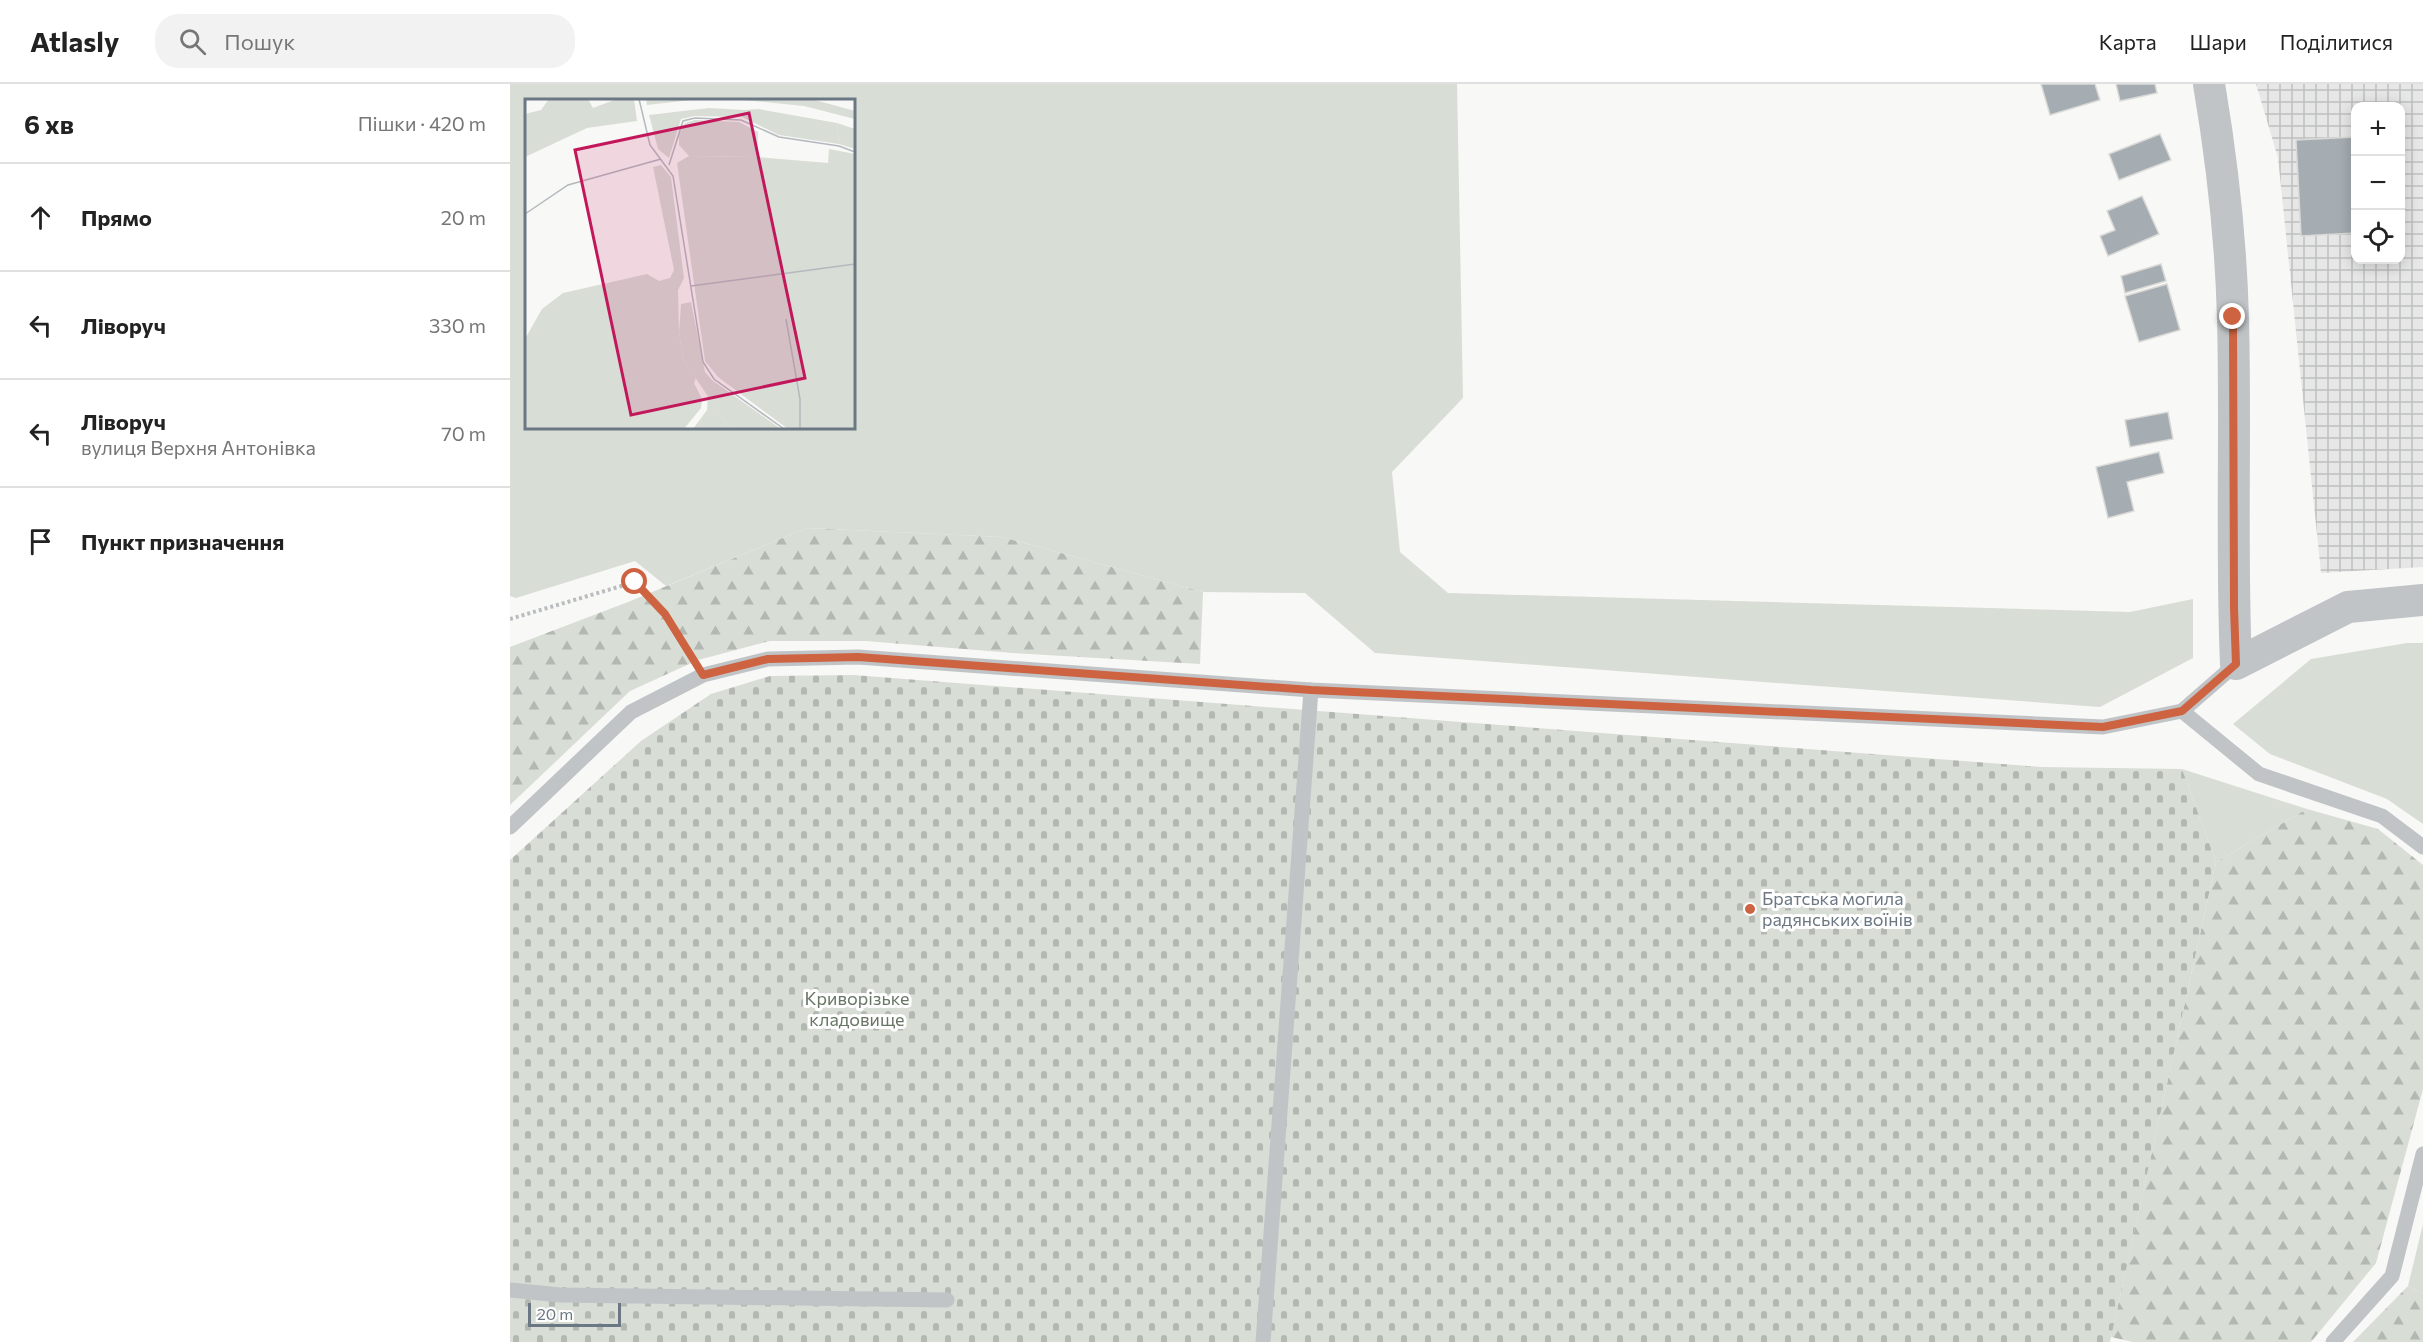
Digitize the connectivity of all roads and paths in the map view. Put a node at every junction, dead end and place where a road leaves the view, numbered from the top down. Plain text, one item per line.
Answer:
1 (2209, 84) edge
2 (2423, 600) edge
3 (510, 619) edge
4 (2236, 664) junction
5 (703, 675) junction
6 (1311, 690) junction
7 (2182, 711) junction
8 (510, 826) edge
9 (2423, 847) edge
10 (2423, 1155) edge
11 (510, 1290) edge
12 (947, 1300) dead end
13 (1263, 1342) edge
14 (2333, 1342) edge

1 - 4 street
2 - 4 street
3 - 5 path
4 - 7 lane
5 - 6 lane
5 - 8 lane
6 - 7 lane
6 - 13 lane
7 - 9 lane
10 - 14 lane
11 - 12 lane

